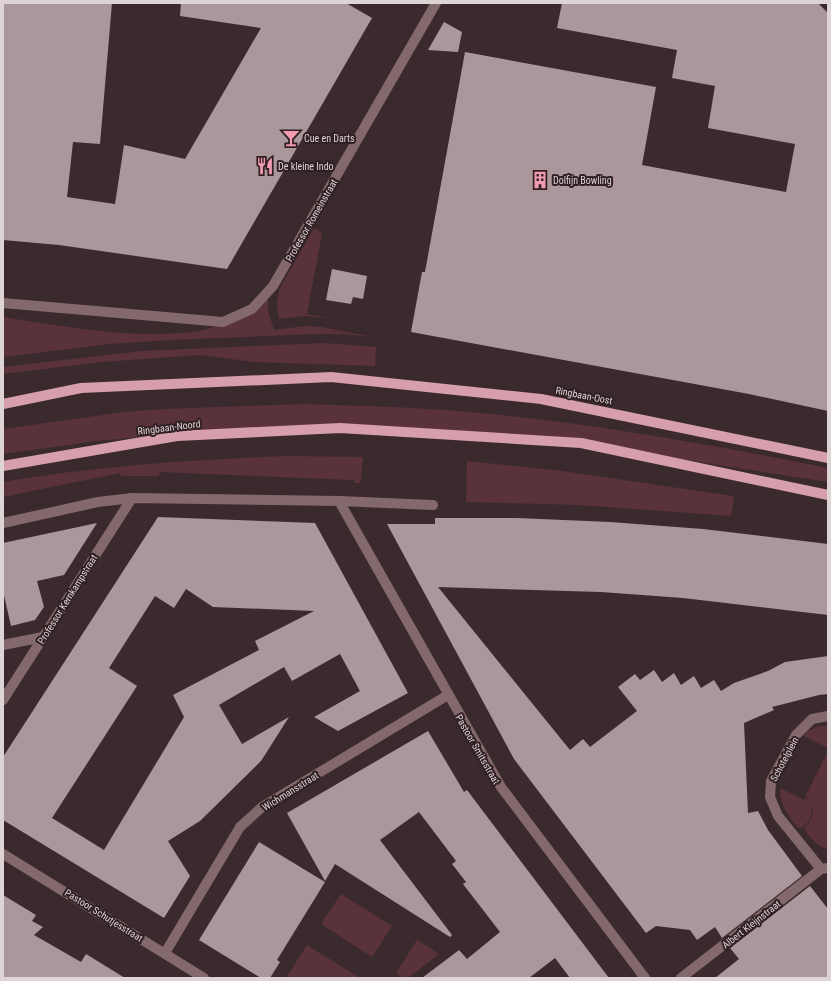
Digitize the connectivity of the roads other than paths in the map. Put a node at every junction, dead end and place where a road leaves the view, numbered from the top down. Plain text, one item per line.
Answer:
1 (436, 3) edge
2 (3, 303) edge
3 (3, 404) edge
4 (828, 458) edge
5 (3, 466) edge
6 (828, 495) edge
7 (132, 498) junction
8 (339, 501) junction
9 (433, 505) dead end
10 (3, 523) edge
11 (43, 637) junction
12 (3, 645) edge
13 (448, 695) junction
14 (3, 700) edge
15 (828, 716) edge
16 (3, 854) edge
17 (825, 868) edge
18 (165, 953) junction
19 (204, 978) edge
20 (645, 978) edge
21 (681, 978) edge

1 - 2 street, Professor Romeinstraat
3 - 4 main road, Ringbaan-Oost
5 - 6 main road, Ringbaan-Noord
7 - 8 street
7 - 10 street
7 - 11 street, Professor Kernkampstraat
8 - 9 street
8 - 13 street, Pastoor Smitsstraat
11 - 12 street
11 - 14 street, Professor Kernkampstraat
13 - 18 street, Wichmansstraat
13 - 20 street, Pastoor Smitsstraat
15 - 17 street, Schotelplein
16 - 18 street, Pastoor Schutjesstraat
17 - 21 street, Albert Kleijnstraat
18 - 19 street, Pastoor Schutjesstraat

